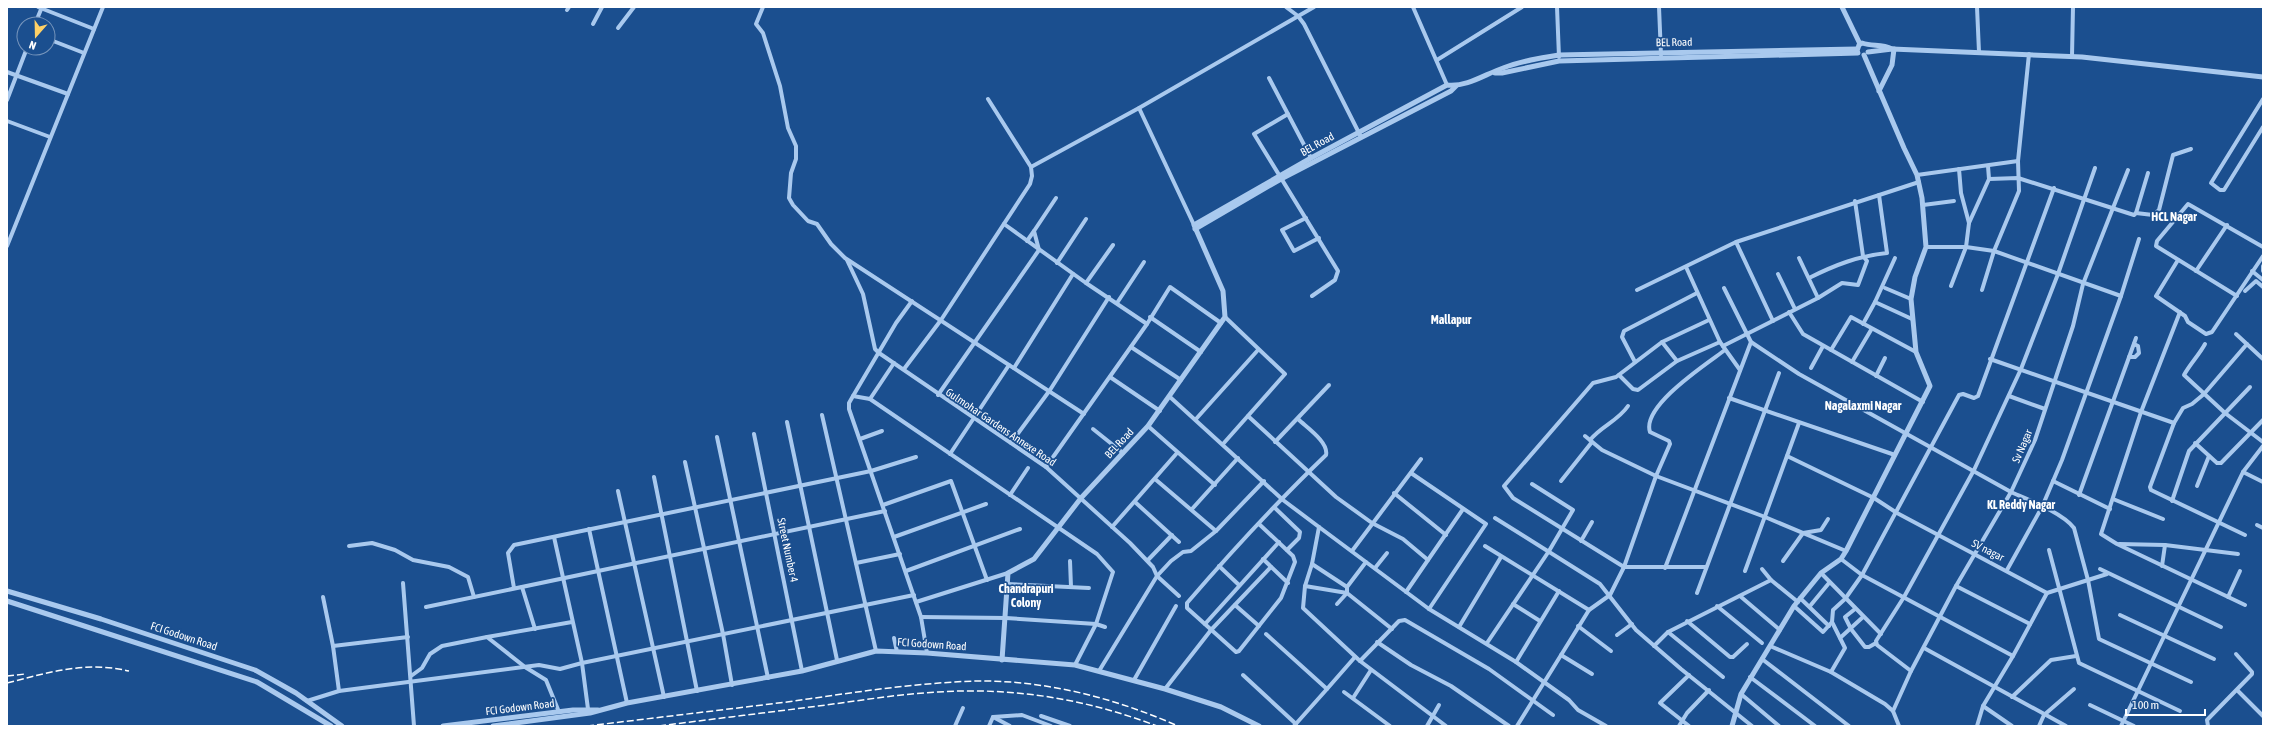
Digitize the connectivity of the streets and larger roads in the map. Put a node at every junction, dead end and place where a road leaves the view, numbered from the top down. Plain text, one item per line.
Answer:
1 (40, 7) edge
2 (103, 7) edge
3 (602, 7) edge
4 (634, 7) edge
5 (763, 7) edge
6 (1286, 7) edge
7 (1314, 7) edge
8 (1413, 7) edge
9 (1522, 7) edge
10 (1557, 7) edge
11 (1659, 7) edge
12 (1842, 7) edge
13 (1977, 7) edge
14 (2073, 7) edge
15 (1298, 16) junction
16 (593, 24) dead end
17 (618, 28) dead end
18 (94, 29) junction
19 (56, 42) edge
20 (1858, 49) junction
21 (1893, 49) junction
22 (1867, 51) junction
23 (1979, 52) junction
24 (84, 53) junction
25 (2029, 54) junction
26 (1661, 55) junction
27 (23, 56) edge
28 (2072, 56) junction
29 (1559, 58) junction
30 (1437, 60) junction
31 (7, 72) edge
32 (16, 75) junction
33 (2263, 77) edge
34 (1269, 78) dead end
35 (1448, 85) junction
36 (1456, 86) junction
37 (1879, 91) junction
38 (68, 94) junction
39 (988, 99) dead end
40 (2263, 99) edge
41 (7, 100) edge
42 (1139, 108) junction
43 (1288, 114) junction
44 (7, 122) edge
45 (2263, 127) edge
46 (1360, 134) junction
47 (50, 136) junction
48 (2191, 150) dead end
49 (1311, 158) junction
50 (2018, 161) junction
51 (1988, 166) junction
52 (1031, 167) junction
53 (2094, 168) dead end
54 (1959, 169) junction
55 (2128, 170) dead end
56 (2148, 173) dead end
57 (1917, 175) junction
58 (1280, 178) junction
59 (2018, 178) junction
60 (1989, 179) junction
61 (1919, 182) junction
62 (2054, 188) junction
63 (1879, 195) junction
64 (1056, 198) dead end
65 (2083, 198) junction
66 (1954, 200) dead end
67 (1854, 201) junction
68 (1923, 205) junction
69 (2114, 209) junction
70 (2136, 213) junction
71 (1306, 218) junction
72 (1086, 219) dead end
73 (1969, 223) junction
74 (1004, 224) junction
75 (2227, 226) junction
76 (1194, 227) junction
77 (1034, 230) junction
78 (1319, 238) junction
79 (2139, 239) dead end
80 (1027, 241) junction
81 (1736, 242) junction
82 (1113, 245) dead end
83 (7, 246) edge
84 (1926, 247) junction
85 (1966, 247) junction
86 (2263, 247) edge
87 (1039, 250) junction
88 (1994, 251) junction
89 (1863, 256) junction
90 (2263, 256) edge
91 (846, 258) junction
92 (1799, 258) dead end
93 (1895, 258) dead end
94 (2178, 260) junction
95 (1144, 262) dead end
96 (2026, 262) junction
97 (1057, 263) junction
98 (2263, 266) edge
99 (1686, 267) junction
100 (2196, 271) junction
101 (2252, 271) junction
102 (2263, 272) edge
103 (1073, 274) junction
104 (1778, 274) dead end
105 (2058, 274) junction
106 (1809, 278) junction
107 (2261, 278) edge
108 (2256, 281) junction
109 (1086, 283) junction
110 (2083, 284) junction
111 (1951, 286) dead end
112 (2263, 287) edge
113 (1724, 288) dead end
114 (1885, 288) dead end
115 (1638, 290) dead end
116 (1982, 290) dead end
117 (2245, 291) dead end
118 (1697, 293) junction
119 (1312, 296) dead end
120 (2121, 296) junction
121 (2236, 296) junction
122 (1108, 297) junction
123 (1818, 298) junction
124 (1911, 299) junction
125 (912, 301) junction
126 (1875, 302) junction
127 (1117, 303) junction
128 (1795, 309) junction
129 (1789, 312) junction
130 (2180, 312) junction
131 (1150, 317) junction
132 (1225, 317) junction
133 (1912, 319) junction
134 (941, 320) junction
135 (1709, 320) junction
136 (1773, 321) junction
137 (1221, 323) junction
138 (1147, 324) junction
139 (1863, 324) junction
140 (1872, 330) junction
141 (1747, 333) junction
142 (2236, 334) dead end
143 (2136, 338) dead end
144 (1662, 342) junction
145 (1750, 342) junction
146 (975, 343) junction
147 (2134, 344) junction
148 (2206, 344) dead end
149 (2247, 344) junction
150 (1723, 346) junction
151 (1823, 346) junction
152 (1130, 347) junction
153 (1258, 350) junction
154 (1831, 350) junction
155 (1201, 352) junction
156 (1916, 352) junction
157 (879, 353) junction
158 (2129, 357) junction
159 (1885, 358) dead end
160 (1990, 359) junction
161 (2263, 359) edge
162 (1677, 361) junction
163 (1634, 362) junction
164 (1852, 362) junction
165 (894, 363) junction
166 (1009, 365) junction
167 (1014, 368) junction
168 (1811, 368) dead end
169 (904, 369) junction
170 (2022, 369) junction
171 (1740, 370) junction
172 (1779, 373) dead end
173 (1619, 374) junction
174 (1876, 376) junction
175 (1110, 377) junction
176 (1181, 380) junction
177 (2054, 380) junction
178 (1329, 385) dead end
179 (2250, 387) dead end
180 (1050, 390) junction
181 (2086, 392) junction
182 (2204, 394) junction
183 (938, 395) junction
184 (853, 396) junction
185 (2009, 396) junction
186 (1170, 397) junction
187 (1729, 398) junction
188 (870, 399) junction
189 (2112, 401) junction
190 (1923, 402) junction
191 (1628, 406) dead end
192 (2045, 409) junction
193 (1160, 411) junction
194 (1765, 411) junction
195 (2141, 412) junction
196 (2225, 413) junction
197 (1084, 414) junction
198 (822, 415) dead end
199 (1248, 416) junction
200 (974, 419) junction
201 (1298, 419) junction
202 (1196, 420) junction
203 (2263, 420) edge
204 (787, 422) dead end
205 (1799, 423) junction
206 (2174, 423) junction
207 (1148, 426) junction
208 (1093, 429) dead end
209 (882, 431) dead end
210 (2249, 433) junction
211 (754, 434) dead end
212 (1907, 435) junction
213 (1585, 436) dead end
214 (717, 438) dead end
215 (860, 439) junction
216 (1591, 441) junction
217 (1275, 442) junction
218 (2263, 442) edge
219 (1010, 443) junction
220 (2195, 443) junction
221 (1223, 444) junction
222 (2263, 446) edge
223 (1931, 447) junction
224 (1123, 453) junction
225 (1177, 453) junction
226 (950, 454) junction
227 (1895, 455) junction
228 (1787, 456) junction
229 (2209, 456) junction
230 (916, 457) dead end
231 (1238, 458) junction
232 (1421, 459) dead end
233 (685, 462) dead end
234 (1046, 467) junction
235 (1028, 468) dead end
236 (1974, 470) junction
237 (871, 471) junction
238 (2243, 472) junction
239 (1308, 473) junction
240 (1411, 473) junction
241 (1656, 476) junction
242 (654, 477) dead end
243 (836, 478) junction
244 (1155, 478) junction
245 (1561, 480) dead end
246 (1264, 481) junction
247 (2053, 482) junction
248 (2263, 482) edge
249 (1532, 484) dead end
250 (801, 485) junction
251 (1215, 485) junction
252 (2197, 486) dead end
253 (618, 491) dead end
254 (1694, 491) junction
255 (766, 492) junction
256 (2011, 492) junction
257 (1394, 494) junction
258 (1010, 495) junction
259 (2079, 495) junction
260 (1081, 498) junction
261 (1874, 498) junction
262 (2113, 499) junction
263 (731, 500) junction
264 (1283, 500) junction
265 (2172, 501) junction
266 (1135, 502) junction
267 (986, 504) dead end
268 (883, 505) junction
269 (1730, 505) junction
270 (695, 507) junction
271 (2042, 507) junction
272 (1275, 508) junction
273 (1462, 508) junction
274 (1192, 509) junction
275 (2110, 509) junction
276 (885, 511) junction
277 (963, 512) junction
278 (1897, 513) junction
279 (662, 514) junction
280 (1765, 517) junction
281 (1495, 518) dead end
282 (1828, 519) dead end
283 (2163, 519) dead end
284 (846, 520) junction
285 (625, 522) junction
286 (1372, 522) junction
287 (1592, 522) dead end
288 (2218, 523) junction
289 (1259, 524) junction
290 (2257, 525) dead end
291 (1112, 527) junction
292 (1319, 527) junction
293 (810, 528) junction
294 (1058, 528) junction
295 (2263, 528) edge
296 (589, 529) junction
297 (1020, 529) dead end
298 (1560, 529) junction
299 (1216, 531) junction
300 (1803, 533) junction
301 (1938, 533) junction
302 (1172, 534) junction
303 (775, 535) junction
304 (1446, 535) junction
305 (2245, 535) dead end
306 (554, 537) junction
307 (894, 537) junction
308 (740, 541) junction
309 (1581, 541) junction
310 (1179, 542) dead end
311 (1279, 542) junction
312 (2117, 544) junction
313 (2165, 545) junction
314 (349, 546) dead end
315 (1485, 546) dead end
316 (975, 547) junction
317 (704, 549) junction
318 (1287, 550) junction
319 (2049, 550) dead end
320 (2206, 550) junction
321 (1352, 551) junction
322 (1846, 551) junction
323 (1549, 552) junction
324 (1387, 553) dead end
325 (900, 554) junction
326 (1974, 554) junction
327 (2238, 554) dead end
328 (670, 556) junction
329 (1501, 557) junction
330 (1262, 559) junction
331 (1841, 559) junction
332 (1148, 560) junction
333 (1428, 560) junction
334 (1070, 561) dead end
335 (1783, 561) dead end
336 (856, 562) junction
337 (1366, 562) junction
338 (635, 564) junction
339 (1312, 564) junction
340 (1219, 566) junction
341 (2162, 566) junction
342 (1271, 567) junction
343 (1624, 567) junction
344 (1706, 567) junction
345 (1375, 568) junction
346 (1665, 568) junction
347 (1762, 569) dead end
348 (2100, 569) dead end
349 (2007, 570) junction
350 (906, 571) junction
351 (1745, 571) dead end
352 (2240, 571) dead end
353 (598, 572) junction
354 (1821, 572) junction
355 (1008, 573) junction
356 (1533, 574) junction
357 (2107, 574) junction
358 (1862, 575) junction
359 (1157, 576) junction
360 (563, 579) junction
361 (987, 580) junction
362 (1771, 580) junction
363 (2088, 580) junction
364 (2191, 580) junction
365 (404, 583) dead end
366 (1288, 583) junction
367 (1829, 583) junction
368 (1007, 584) junction
369 (1239, 585) junction
370 (522, 586) junction
371 (1305, 586) junction
372 (1956, 586) junction
373 (1071, 587) junction
374 (1348, 587) junction
375 (514, 588) junction
376 (1088, 588) dead end
377 (2059, 588) junction
378 (7, 591) edge
379 (1559, 591) junction
380 (1406, 592) junction
381 (1347, 593) junction
382 (1697, 593) dead end
383 (2047, 593) junction
384 (914, 595) junction
385 (1610, 595) junction
386 (1179, 596) dead end
387 (1740, 596) junction
388 (323, 597) dead end
389 (474, 597) junction
390 (1904, 597) junction
391 (2228, 598) junction
392 (1845, 599) junction
393 (7, 601) edge
394 (916, 602) junction
395 (1797, 602) junction
396 (1337, 604) dead end
397 (1513, 604) junction
398 (865, 605) junction
399 (1234, 605) junction
400 (2245, 605) dead end
401 (1176, 606) dead end
402 (1717, 606) junction
403 (1810, 606) junction
404 (426, 607) dead end
405 (2178, 608) junction
406 (1429, 609) junction
407 (1855, 609) junction
408 (1589, 610) junction
409 (828, 611) junction
410 (2120, 615) dead end
411 (921, 617) junction
412 (1940, 617) junction
413 (1006, 618) junction
414 (1863, 618) junction
415 (101, 619) junction
416 (793, 619) junction
417 (1540, 621) junction
418 (1687, 621) junction
419 (572, 622) junction
420 (1096, 624) junction
421 (1205, 624) junction
422 (1632, 624) junction
423 (1831, 624) junction
424 (2030, 624) junction
425 (758, 626) junction
426 (1105, 626) dead end
427 (1259, 626) junction
428 (1578, 626) junction
429 (1460, 627) junction
430 (2221, 628) dead end
431 (535, 629) junction
432 (1392, 629) junction
433 (1851, 629) junction
434 (98, 630) junction
435 (1211, 630) junction
436 (1780, 630) junction
437 (1668, 632) junction
438 (723, 634) junction
439 (1266, 634) dead end
440 (1881, 634) junction
441 (1617, 635) dead end
442 (2164, 636) junction
443 (408, 637) junction
444 (486, 637) junction
445 (894, 638) dead end
446 (1840, 638) junction
447 (688, 642) junction
448 (1378, 642) junction
449 (1487, 643) junction
450 (1762, 643) dead end
451 (1876, 643) junction
452 (1747, 644) dead end
453 (334, 646) junction
454 (1654, 646) junction
455 (1770, 646) junction
456 (654, 648) junction
457 (1924, 648) junction
458 (876, 651) junction
459 (1611, 651) dead end
460 (897, 652) junction
461 (927, 652) junction
462 (1561, 654) junction
463 (2236, 654) dead end
464 (617, 656) junction
465 (2013, 656) junction
466 (2076, 656) junction
467 (1355, 657) junction
468 (2214, 658) dead end
469 (1762, 659) junction
470 (837, 660) junction
471 (1002, 660) junction
472 (1360, 661) junction
473 (582, 662) junction
474 (1516, 662) junction
475 (2150, 663) junction
476 (1075, 665) junction
477 (525, 667) junction
478 (1371, 670) junction
479 (802, 671) junction
480 (1099, 671) junction
481 (1911, 671) junction
482 (1830, 672) junction
483 (1592, 674) dead end
484 (1244, 675) dead end
485 (1689, 675) junction
486 (1723, 677) dead end
487 (1750, 677) junction
488 (768, 678) junction
489 (411, 679) junction
490 (1134, 680) junction
491 (1544, 682) junction
492 (2191, 682) dead end
493 (732, 684) junction
494 (1994, 688) junction
495 (1165, 689) junction
496 (1327, 689) junction
497 (2074, 689) dead end
498 (1709, 690) junction
499 (339, 691) junction
500 (697, 691) junction
501 (2238, 691) junction
502 (1344, 692) dead end
503 (2137, 692) junction
504 (1741, 694) junction
505 (664, 697) junction
506 (2012, 697) junction
507 (1353, 698) junction
508 (307, 701) junction
509 (1533, 701) junction
510 (627, 702) junction
511 (1439, 705) dead end
512 (2090, 705) dead end
513 (1984, 706) junction
514 (962, 708) dead end
515 (588, 709) junction
516 (599, 710) junction
517 (1892, 711) junction
518 (2180, 711) dead end
519 (559, 712) junction
520 (1736, 713) junction
521 (1553, 715) dead end
522 (2044, 715) junction
523 (1041, 716) dead end
524 (1432, 716) junction
525 (2263, 716) edge
526 (993, 717) junction
527 (1682, 720) junction
528 (2124, 720) junction
529 (452, 725) edge
530 (1295, 725) edge
531 (331, 726) edge
532 (342, 726) edge
533 (414, 726) edge
534 (443, 726) edge
535 (493, 726) edge
536 (956, 726) edge
537 (989, 726) edge
538 (1010, 726) edge
539 (1051, 726) edge
540 (1070, 726) edge
541 (1259, 726) edge
542 (1390, 726) edge
543 (1427, 726) edge
544 (1446, 726) edge
545 (1509, 726) edge
546 (1516, 726) edge
547 (1606, 726) edge
548 (1679, 726) edge
549 (1689, 726) edge
550 (1732, 726) edge
551 (1752, 726) edge
552 (1779, 726) edge
553 (1815, 726) edge
554 (1850, 726) edge
555 (1899, 726) edge
556 (1977, 726) edge
557 (2012, 726) edge
558 (2039, 726) edge
559 (2066, 726) edge
560 (2121, 726) edge
561 (2134, 726) edge
562 (2208, 726) edge

1 - 18 street
2 - 18 street
3 - 16 street
4 - 17 street
5 - 91 street
6 - 15 street
7 - 15 street
8 - 30 street
9 - 30 street
10 - 29 street
11 - 26 street
12 - 20 street
13 - 23 street
14 - 28 street
15 - 42 street
15 - 46 street
18 - 24 street
19 - 24 street
20 - 22 street
20 - 22 street
20 - 26 street, BEL Road
21 - 22 street
21 - 23 street
21 - 37 street
22 - 37 street
23 - 25 street
24 - 38 street
25 - 28 street
25 - 50 street
26 - 29 street, BEL Road
27 - 32 street
28 - 33 street
29 - 36 street, BEL Road
30 - 35 street
31 - 32 street
32 - 38 street
32 - 41 street
34 - 43 street
35 - 36 street, BEL Road
35 - 46 street, BEL Road
36 - 46 street, BEL Road
37 - 57 street
38 - 47 street
39 - 52 street
40 - 45 street
42 - 52 street
42 - 76 street
43 - 49 street
43 - 58 street
44 - 47 street
46 - 49 street, BEL Road
46 - 58 street, BEL Road
47 - 83 street
48 - 70 street
49 - 58 street, BEL Road
50 - 51 street
50 - 59 street
51 - 54 street
51 - 60 street
52 - 74 street
53 - 65 street
54 - 57 street
54 - 73 street
55 - 69 street, Sv Nagar
56 - 70 street
57 - 61 street
58 - 71 street
58 - 76 street, BEL Road
59 - 60 street
59 - 62 street
59 - 88 street
60 - 73 street
61 - 63 street
61 - 68 street
62 - 65 street
62 - 96 street
63 - 67 street
63 - 89 street
64 - 77 street
65 - 69 street
65 - 105 street
66 - 68 street
67 - 81 street
67 - 89 street
68 - 84 street
69 - 70 street
69 - 110 street, Sv Nagar
71 - 78 street
71 - 78 street
72 - 97 street
73 - 85 street
74 - 80 street
74 - 134 street
75 - 86 street
75 - 94 street
75 - 100 street
76 - 132 street
77 - 80 street
77 - 87 street
78 - 119 street
79 - 120 street
80 - 87 street
81 - 99 street
81 - 136 street
82 - 109 street
84 - 85 street
84 - 124 street
85 - 88 street
85 - 111 street
87 - 97 street
87 - 146 street
88 - 96 street
88 - 116 street
89 - 106 street
89 - 123 street
90 - 101 street
91 - 125 street
91 - 157 street
92 - 106 street
93 - 126 street
94 - 100 street
94 - 130 street
95 - 127 street
96 - 105 street
96 - 160 street
97 - 103 street
98 - 102 street
99 - 115 street
99 - 118 street
100 - 121 street
101 - 107 street
101 - 121 street
102 - 107 street
103 - 109 street
103 - 167 street
104 - 128 street
105 - 110 street
105 - 170 street
106 - 123 street
107 - 108 street
108 - 112 street
108 - 117 street
109 - 122 street
110 - 120 street
110 - 177 street, Sv Nagar
113 - 141 street
114 - 124 street
118 - 135 street
118 - 163 street
120 - 181 street
121 - 130 street
122 - 127 street
122 - 180 street
123 - 128 street
124 - 133 street
125 - 134 street
125 - 157 street
126 - 133 street
126 - 139 street
127 - 138 street
128 - 129 street
129 - 136 street
129 - 151 street
130 - 195 street
131 - 137 street
131 - 138 street
131 - 155 street
132 - 137 street, BEL Road
132 - 153 street
133 - 156 street
134 - 146 street
134 - 169 street
135 - 144 street
135 - 150 street
136 - 141 street
137 - 155 street, BEL Road
138 - 152 street
139 - 140 street
139 - 154 street
140 - 156 street
140 - 164 street
141 - 145 street
141 - 150 street
142 - 149 street
143 - 147 street
144 - 162 street
144 - 163 street
145 - 171 street
145 - 212 street
146 - 166 street
146 - 183 street
147 - 158 street
147 - 158 street
148 - 182 street
149 - 161 street
149 - 182 street
150 - 162 street
150 - 171 street
150 - 241 street
151 - 154 street
151 - 168 street
152 - 175 street
152 - 176 street
153 - 199 street
153 - 202 street
154 - 164 street
155 - 176 street, BEL Road
156 - 190 street
157 - 165 street, Gulmohar Gardens Annexe Road
157 - 184 street
158 - 189 street
159 - 174 street
160 - 170 street
160 - 223 street
162 - 173 street
163 - 173 street
164 - 174 street
165 - 169 street, Gulmohar Gardens Annexe Road
165 - 188 street
166 - 167 street
166 - 200 street
167 - 180 street
169 - 183 street, Gulmohar Gardens Annexe Road
170 - 177 street
170 - 185 street
171 - 187 street
172 - 194 street
173 - 298 street
174 - 190 street
175 - 193 street
175 - 197 street
176 - 186 street, BEL Road
177 - 181 street
177 - 192 street, Sv Nagar
178 - 201 street
179 - 196 street
180 - 197 street
180 - 219 street
181 - 189 street
181 - 247 street
182 - 196 street
182 - 206 street
183 - 200 street, Gulmohar Gardens Annexe Road
184 - 188 street
184 - 215 street
185 - 192 street
185 - 236 street
186 - 193 street, BEL Road
186 - 202 street
187 - 194 street
187 - 254 street
188 - 226 street
189 - 195 street
189 - 259 street
190 - 212 street
191 - 216 street
192 - 256 street, Sv Nagar
193 - 207 street, BEL Road
194 - 205 street
194 - 269 street
195 - 206 street
195 - 262 street
196 - 210 street
196 - 220 street
197 - 234 street
198 - 243 street
199 - 217 street
199 - 221 street
200 - 219 street, Gulmohar Gardens Annexe Road
200 - 226 street
201 - 217 street
201 - 239 street
202 - 221 street
203 - 210 street
204 - 250 street
205 - 227 street
205 - 228 street
206 - 265 street
207 - 224 street, BEL Road
207 - 225 street
208 - 224 street
209 - 215 street
210 - 218 street
210 - 229 street
211 - 255 street, Street Number 4
212 - 223 street
212 - 227 street
213 - 216 street
214 - 263 street
215 - 237 street
216 - 241 street
216 - 245 street
217 - 239 street
219 - 234 street, Gulmohar Gardens Annexe Road
220 - 229 street
220 - 265 street
221 - 231 street
222 - 238 street
223 - 236 street
223 - 278 street
224 - 260 street, BEL Road
225 - 244 street
225 - 251 street
226 - 258 street
227 - 261 street
228 - 261 street, SV nagar
228 - 280 street
229 - 252 street
230 - 237 street
231 - 246 street
231 - 251 street
232 - 240 street
233 - 270 street
234 - 260 street, Gulmohar Gardens Annexe Road
235 - 258 street
236 - 256 street
236 - 301 street
237 - 243 street
237 - 268 street
238 - 248 street
238 - 288 street
239 - 264 street
239 - 286 street
240 - 257 street
240 - 273 street
241 - 254 street
241 - 343 street
242 - 279 street
243 - 250 street
243 - 284 street
244 - 266 street
244 - 274 street
246 - 264 street
246 - 299 street
247 - 259 street
247 - 271 street
249 - 298 street
250 - 255 street
250 - 293 street
251 - 274 street
253 - 285 street
254 - 269 street
254 - 346 street
255 - 263 street
255 - 303 street, Street Number 4
256 - 271 street
256 - 326 street, Sv Nagar
257 - 286 street
257 - 304 street
258 - 294 street
259 - 275 street
260 - 291 street, Gulmohar Gardens Annexe Road
260 - 294 street, BEL Road
261 - 278 street, SV nagar
261 - 322 street
262 - 275 street
262 - 283 street
263 - 270 street
263 - 308 street
264 - 272 street
264 - 292 street
265 - 288 street
266 - 291 street
266 - 302 street
267 - 277 street
268 - 276 street
268 - 277 street
269 - 280 street
269 - 344 street
270 - 279 street
270 - 317 street
271 - 349 street
271 - 363 street
272 - 289 street
272 - 318 street
273 - 304 street
273 - 406 street
274 - 299 street
275 - 312 street
276 - 284 street
276 - 307 street
277 - 307 street
277 - 316 street
278 - 301 street, SV nagar
278 - 358 street
279 - 285 street
279 - 328 street
280 - 300 street
280 - 351 street
281 - 323 street
282 - 300 street
284 - 293 street
284 - 336 street
285 - 296 street
285 - 338 street
286 - 321 street
286 - 333 street
287 - 309 street
288 - 305 street
288 - 320 street
289 - 311 street
289 - 340 street
290 - 295 street
291 - 332 street, Gulmohar Gardens Annexe Road
292 - 321 street
292 - 339 street
293 - 303 street
293 - 409 street
294 - 355 street, BEL Road
294 - 420 street
296 - 306 street
296 - 353 street
297 - 316 street
298 - 309 street
298 - 323 street
299 - 359 street
300 - 322 street
300 - 335 street
301 - 326 street, SV nagar
301 - 390 street
302 - 310 street
302 - 332 street
303 - 308 street
303 - 416 street, Street Number 4
304 - 333 street
306 - 360 street
306 - 375 street
307 - 325 street
308 - 317 street
308 - 425 street
309 - 343 street
311 - 318 street
311 - 330 street
312 - 313 street
312 - 341 street
313 - 320 street
313 - 341 street
314 - 389 street
315 - 329 street
316 - 350 street
316 - 361 street
317 - 328 street
317 - 438 street
318 - 366 street
319 - 377 street
320 - 327 street
320 - 364 street
321 - 337 street
322 - 331 street
323 - 356 street
323 - 385 street
324 - 345 street
325 - 336 street
325 - 350 street
326 - 349 street, SV nagar
326 - 372 street, Sv Nagar
328 - 338 street
328 - 447 street
329 - 356 street
329 - 429 street
330 - 342 street
330 - 369 street
331 - 354 street
331 - 358 street
332 - 359 street, Gulmohar Gardens Annexe Road
333 - 380 street
334 - 373 street
336 - 398 street
337 - 345 street
337 - 374 street
338 - 353 street
338 - 456 street
339 - 371 street
339 - 374 street
340 - 369 street
340 - 421 street
341 - 364 street
342 - 366 street
342 - 399 street
343 - 346 street
343 - 385 street
344 - 346 street
344 - 382 street
345 - 380 street
347 - 362 street
348 - 357 street
349 - 383 street, SV nagar
350 - 384 street
352 - 391 street
353 - 360 street
353 - 464 street
354 - 367 street
354 - 395 street
355 - 361 street
355 - 368 street
356 - 379 street
356 - 397 street
357 - 363 street
357 - 405 street
358 - 390 street
358 - 392 street
359 - 386 street, Gulmohar Gardens Annexe Road
359 - 480 street
360 - 370 street
360 - 419 street
361 - 394 street
362 - 387 street
362 - 395 street
363 - 377 street
363 - 475 street
364 - 391 street
364 - 405 street
365 - 443 street
366 - 427 street
367 - 392 street
367 - 403 street
368 - 373 street
368 - 413 street
369 - 421 street
370 - 375 street
370 - 431 street
371 - 381 street
371 - 467 street
372 - 412 street, Sv Nagar
372 - 424 street
373 - 376 street
374 - 381 street
375 - 389 street
377 - 383 street
377 - 466 street
378 - 415 street, FCI Godown Road
379 - 408 street
379 - 417 street
380 - 406 street
381 - 396 street
381 - 432 street
383 - 424 street
384 - 394 street
384 - 398 street
385 - 408 street
385 - 422 street
387 - 402 street
387 - 436 street
388 - 453 street
389 - 404 street
390 - 412 street
390 - 440 street
391 - 400 street
392 - 407 street
392 - 423 street
393 - 434 street, FCI Godown Road
394 - 411 street
395 - 403 street
395 - 423 street
395 - 436 street
397 - 417 street
397 - 449 street
398 - 409 street
398 - 458 street
399 - 427 street
399 - 435 street
401 - 490 street
402 - 418 street
402 - 450 street
403 - 423 street
405 - 430 street
405 - 442 street
406 - 429 street
407 - 414 street
407 - 433 street
408 - 428 street
409 - 416 street
409 - 470 street
410 - 442 street
411 - 413 street
411 - 461 street
412 - 457 street, Sv Nagar
412 - 465 street
413 - 420 street
413 - 471 street
414 - 433 street
414 - 440 street
415 - 434 street
415 - 508 street, FCI Godown Road
416 - 425 street
416 - 479 street, Street Number 4
417 - 474 street
418 - 437 street
418 - 452 street
419 - 431 street
419 - 473 street
420 - 426 street
420 - 476 street
421 - 435 street
422 - 441 street
422 - 454 street
423 - 446 street
424 - 465 street
425 - 438 street
425 - 488 street
427 - 435 street
428 - 459 street
428 - 462 street
429 - 449 street
431 - 444 street
432 - 448 street
432 - 509 street
433 - 446 street
433 - 451 street
434 - 531 street, FCI Godown Road
435 - 495 street
436 - 455 street
437 - 454 street
437 - 486 street
438 - 447 street
438 - 493 street
439 - 496 street
440 - 451 street
442 - 468 street
442 - 475 street
443 - 453 street
443 - 489 street
444 - 477 street
444 - 489 street
445 - 460 street
446 - 482 street
447 - 456 street
447 - 500 street
448 - 472 street
448 - 545 street
449 - 474 street
451 - 481 street
453 - 499 street
454 - 485 street
455 - 469 street
455 - 482 street
456 - 464 street
456 - 505 street
457 - 481 street, Sv Nagar
457 - 494 street
458 - 460 street, FCI Godown Road
458 - 470 street, FCI Godown Road
460 - 461 street, FCI Godown Road
461 - 471 street, FCI Godown Road
462 - 483 street
462 - 491 street
463 - 501 street
464 - 473 street
464 - 510 street
465 - 494 street
466 - 503 street
466 - 506 street
467 - 472 street
467 - 496 street
469 - 487 street
469 - 554 street
470 - 479 street, FCI Godown Road
471 - 476 street, FCI Godown Road
472 - 478 street
473 - 477 street
473 - 515 street
474 - 491 street
475 - 492 street
475 - 503 street
476 - 480 street, FCI Godown Road
477 - 489 street
477 - 519 street
478 - 507 street
478 - 524 street
479 - 488 street, FCI Godown Road
480 - 490 street, FCI Godown Road
481 - 517 street, Sv Nagar
482 - 517 street
484 - 530 street
485 - 498 street
485 - 527 street
487 - 504 street
487 - 553 street
488 - 493 street, FCI Godown Road
489 - 499 street
489 - 533 street
490 - 495 street, FCI Godown Road
491 - 509 street
491 - 547 street
493 - 500 street, FCI Godown Road
494 - 506 street
494 - 513 street
495 - 541 street, FCI Godown Road
496 - 530 street
497 - 522 street
498 - 520 street
498 - 527 street
499 - 508 street
500 - 505 street, FCI Godown Road
501 - 525 street
501 - 562 street
502 - 507 street
503 - 518 street
503 - 528 street
504 - 520 street
504 - 552 street
505 - 510 street, FCI Godown Road
506 - 522 street
507 - 542 street
508 - 532 street, FCI Godown Road
509 - 521 street
509 - 546 street
510 - 516 street, FCI Godown Road
511 - 524 street
512 - 528 street
513 - 556 street
513 - 557 street
514 - 536 street
515 - 516 street, FCI Godown Road
515 - 519 street, FCI Godown Road
516 - 535 street, FCI Godown Road
517 - 555 street
519 - 529 street, FCI Godown Road
520 - 550 street
520 - 551 street
522 - 558 street
522 - 559 street
523 - 540 street
524 - 543 street
524 - 544 street
526 - 537 street
526 - 538 street
526 - 539 street
527 - 548 street
527 - 549 street
528 - 560 street
528 - 561 street
529 - 534 street, FCI Godown Road

